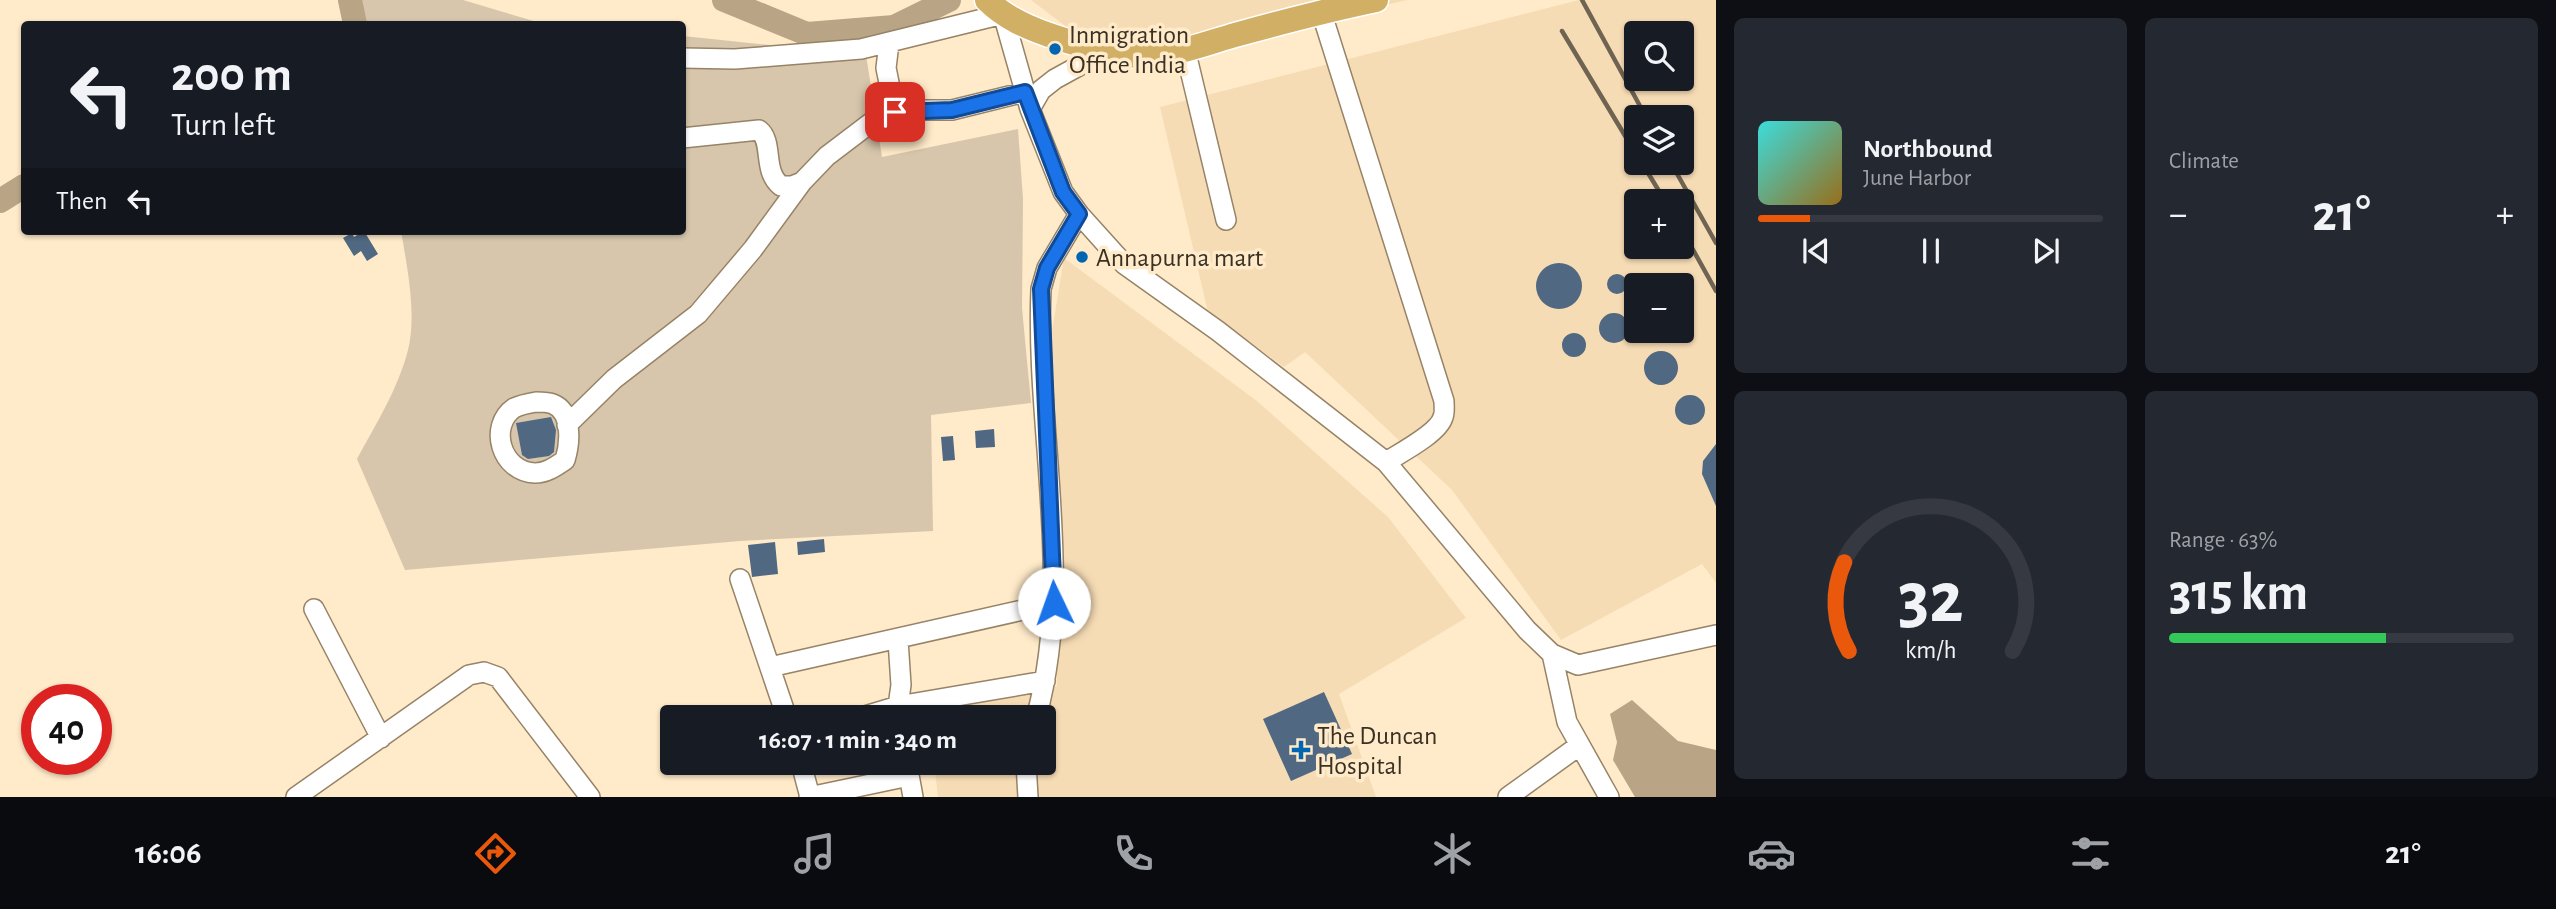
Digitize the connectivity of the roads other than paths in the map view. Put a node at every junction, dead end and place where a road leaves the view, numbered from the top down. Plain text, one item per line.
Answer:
1 (1376, 0) edge
2 (996, 4) edge
3 (1321, 11) junction
4 (889, 43) junction
5 (1185, 50) junction
6 (1106, 51) junction
7 (686, 58) edge
8 (1028, 100) junction
9 (895, 112) junction
10 (686, 138) edge
11 (802, 181) junction
12 (1079, 214) junction
13 (1226, 220) dead end
14 (567, 425) dead end
15 (1386, 462) junction
16 (740, 579) dead end
17 (1054, 603) junction
18 (314, 609) dead end
19 (1716, 635) edge
20 (898, 640) junction
21 (1552, 654) junction
22 (770, 667) junction
23 (1045, 681) junction
24 (783, 705) edge
25 (900, 705) edge
26 (932, 705) edge
27 (1039, 705) edge
28 (381, 738) junction
29 (1580, 745) junction
30 (804, 775) edge
31 (887, 775) edge
32 (909, 775) edge
33 (1027, 775) edge
34 (296, 797) edge
35 (590, 797) edge
36 (810, 797) edge
37 (913, 797) edge
38 (1028, 797) edge
39 (1508, 797) edge
40 (1609, 797) edge

1 - 3 main road
2 - 4 street
2 - 6 main road
2 - 8 street
3 - 5 main road
3 - 15 street
4 - 7 street
4 - 9 street
5 - 6 main road
5 - 13 street
6 - 8 street
8 - 9 street
8 - 12 street
9 - 11 street
10 - 11 street
11 - 14 street
12 - 15 street
12 - 17 street
15 - 21 street
16 - 22 street
17 - 20 street
17 - 23 street
18 - 28 street
19 - 21 street
20 - 22 street
20 - 25 street
21 - 29 street
22 - 24 street
23 - 26 street
23 - 27 street
28 - 34 street
28 - 35 street
29 - 39 street
29 - 40 street
30 - 36 street
31 - 36 street
32 - 37 street
33 - 38 street

